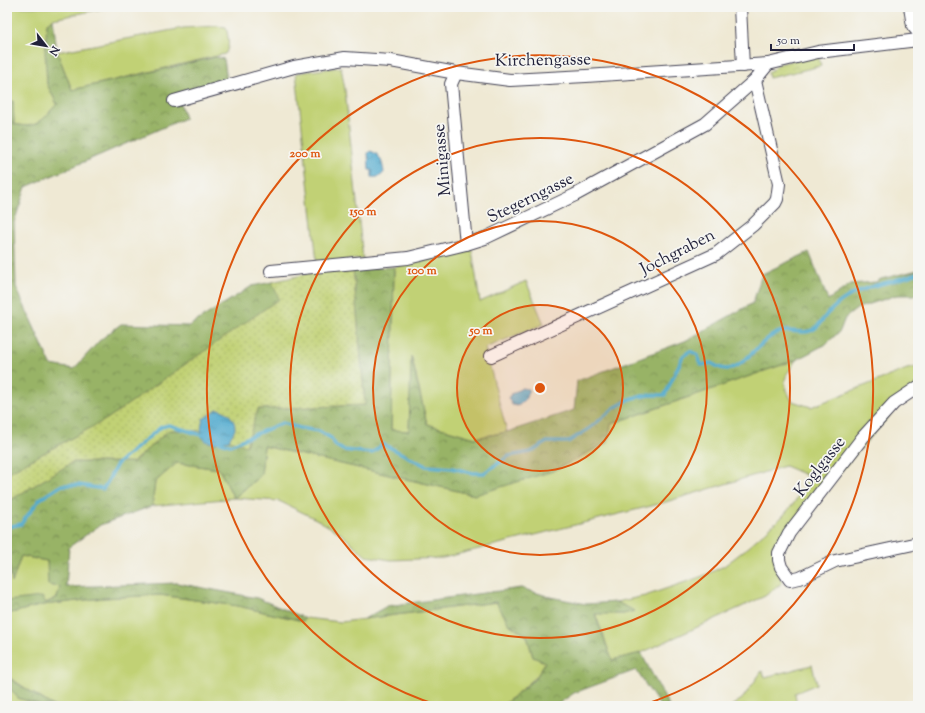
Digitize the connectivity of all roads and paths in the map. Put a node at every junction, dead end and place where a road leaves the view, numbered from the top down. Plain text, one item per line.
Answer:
1 (740, 7) edge
2 (910, 7) edge
3 (918, 32) edge
4 (918, 40) edge
5 (768, 64) junction
6 (743, 66) junction
7 (456, 74) junction
8 (755, 80) junction
9 (174, 102) dead end
10 (466, 244) junction
11 (271, 272) dead end
12 (491, 356) dead end
13 (918, 387) edge
14 (918, 543) edge

1 - 6 street
2 - 3 street
4 - 5 street, Kirchengasse
5 - 6 street, Kirchengasse
5 - 8 street, Stegerngasse
6 - 7 street, Kirchengasse
7 - 9 street, Kirchengasse
7 - 10 street, Minigasse
8 - 10 street, Stegerngasse
8 - 12 street, Jochgraben
10 - 11 street, Stegerngasse
13 - 14 street, Koglgasse

